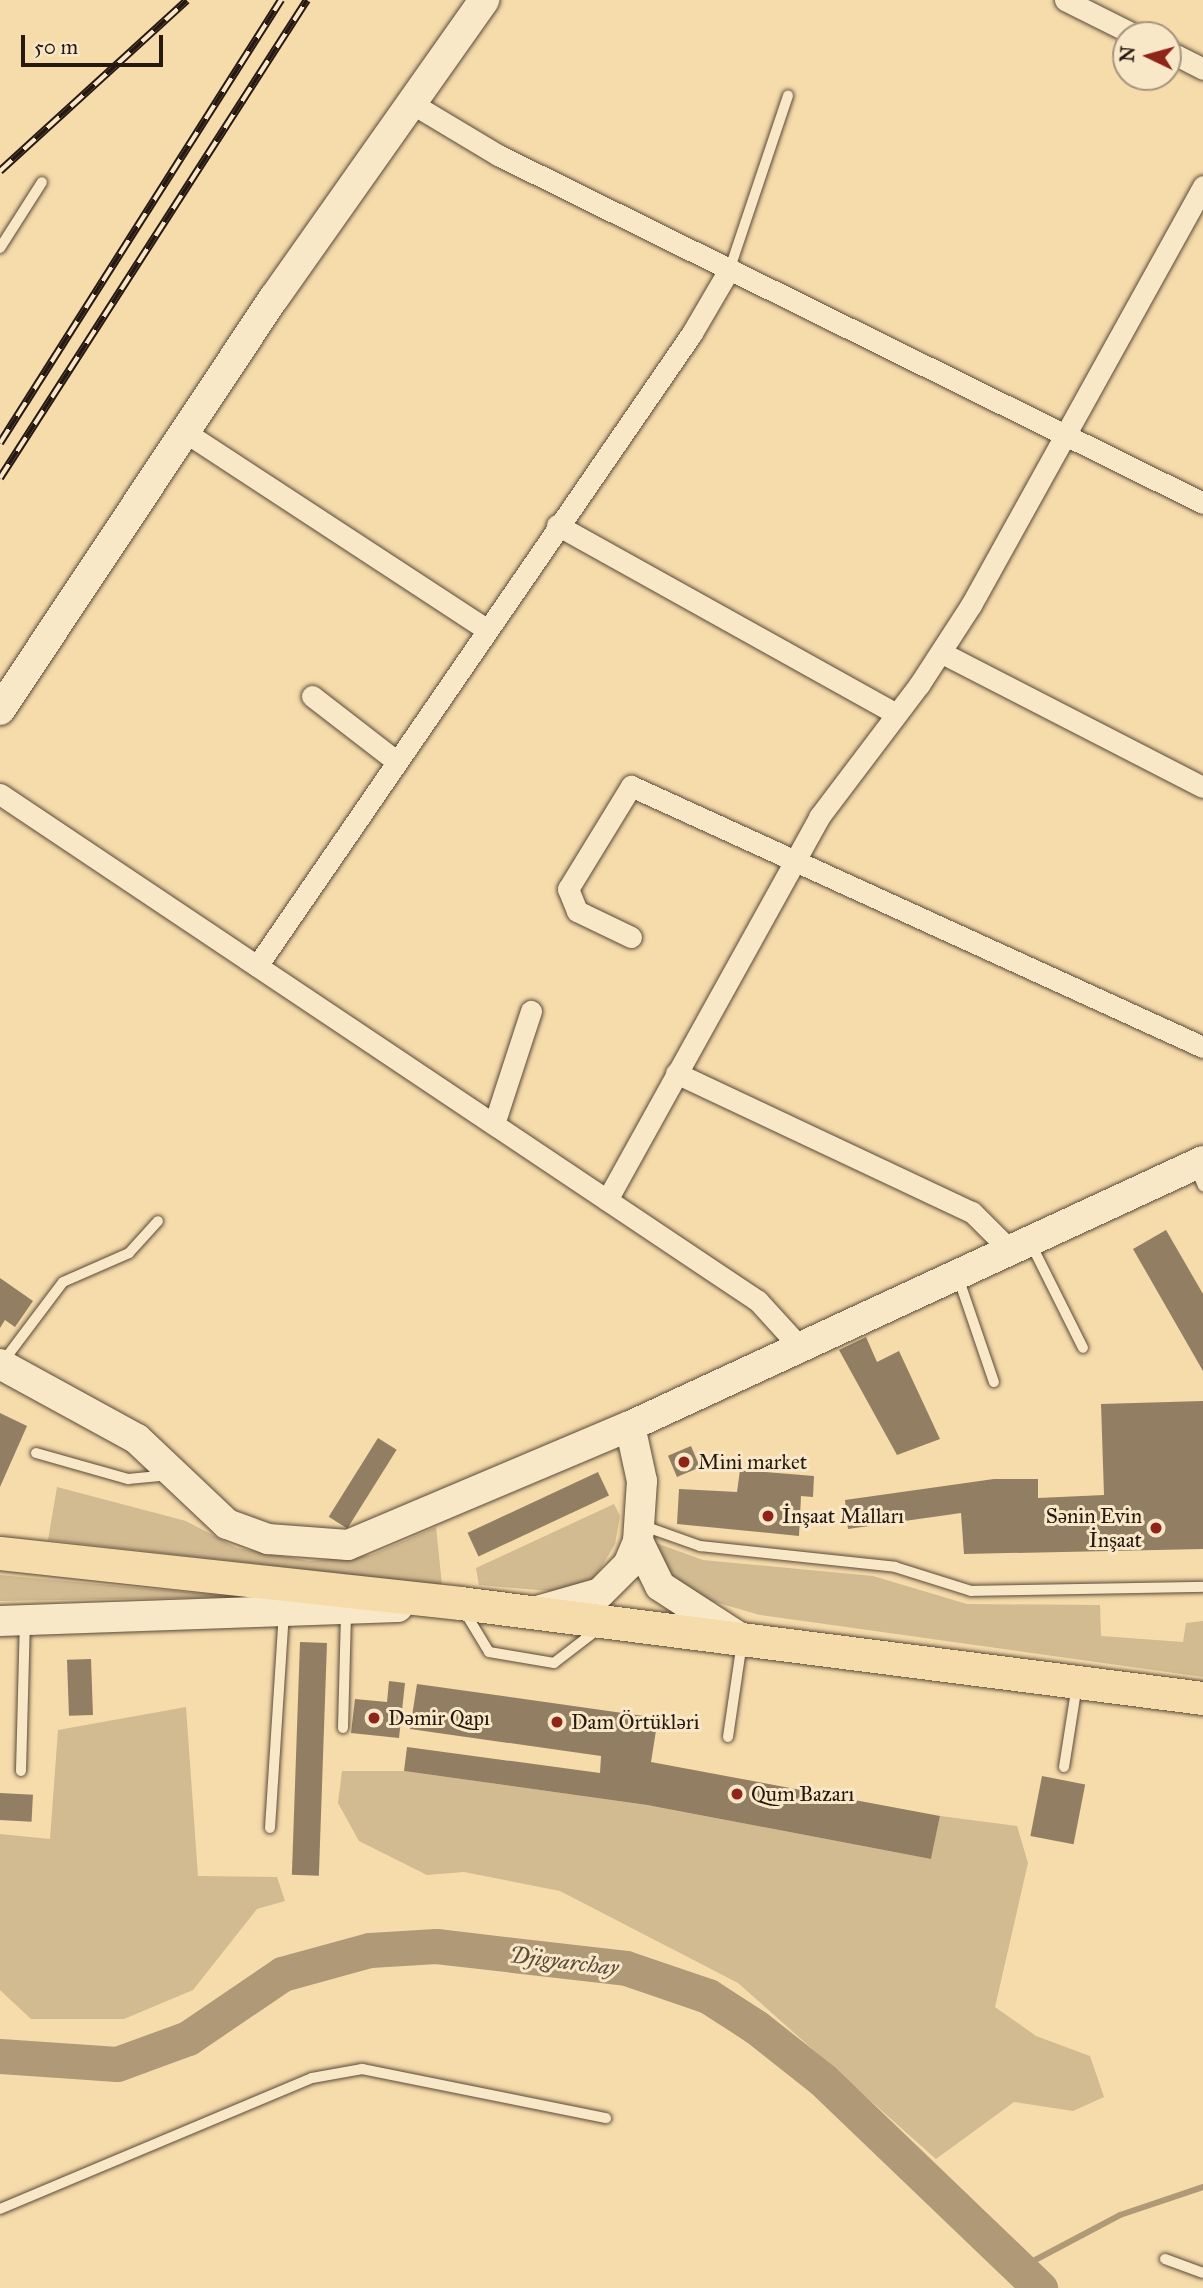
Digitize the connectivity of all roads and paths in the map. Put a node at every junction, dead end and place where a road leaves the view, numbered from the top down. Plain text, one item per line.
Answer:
1 (484, 0) edge
2 (1065, 0) edge
3 (1112, 24) edge
4 (1182, 58) edge
5 (1203, 69) edge
6 (788, 96) dead end
7 (411, 103) junction
8 (42, 182) dead end
9 (1203, 186) edge
10 (1197, 211) edge
11 (0, 248) edge
12 (730, 268) junction
13 (185, 432) junction
14 (1065, 434) junction
15 (1203, 503) edge
16 (557, 525) junction
17 (486, 629) junction
18 (942, 653) junction
19 (312, 696) dead end
20 (0, 710) edge
21 (896, 714) junction
22 (396, 761) junction
23 (1203, 787) edge
24 (0, 794) edge
25 (792, 862) junction
26 (631, 937) dead end
27 (257, 966) junction
28 (531, 1011) dead end
29 (1203, 1047) edge
30 (676, 1073) junction
31 (494, 1125) junction
32 (1200, 1171) edge
33 (607, 1200) junction
34 (158, 1221) dead end
35 (1020, 1246) junction
36 (957, 1274) junction
37 (799, 1346) junction
38 (1083, 1348) dead end
39 (0, 1365) edge
40 (994, 1382) dead end
41 (630, 1426) junction
42 (36, 1453) dead end
43 (176, 1474) junction
44 (638, 1533) junction
45 (0, 1553) edge
46 (1203, 1587) edge
47 (460, 1603) junction
48 (346, 1609) junction
49 (284, 1610) junction
50 (531, 1612) junction
51 (12, 1620) edge
52 (607, 1622) junction
53 (742, 1639) junction
54 (1078, 1682) junction
55 (1203, 1698) edge
56 (343, 1728) dead end
57 (728, 1737) dead end
58 (1064, 1767) dead end
59 (21, 1770) dead end
60 (271, 1828) dead end
61 (606, 2118) dead end
62 (0, 2208) edge
63 (1165, 2259) dead end
64 (1203, 2273) edge

1 - 7 main road
2 - 3 street
4 - 5 street
6 - 12 lane
7 - 12 street
7 - 13 main road
8 - 11 lane
9 - 10 street
10 - 14 street
12 - 14 street
12 - 16 street
13 - 17 street
13 - 20 main road
14 - 15 street
14 - 18 street
16 - 17 street
16 - 21 street
17 - 22 street
18 - 21 street
18 - 23 street
19 - 22 street
21 - 25 street
22 - 27 street
24 - 27 street
25 - 26 street
25 - 29 street
25 - 30 street
27 - 31 street
28 - 31 street
30 - 33 street
30 - 35 street
31 - 33 street
32 - 35 main road
33 - 37 street
34 - 39 lane
35 - 36 main road
35 - 38 lane
36 - 37 main road
36 - 40 lane
37 - 41 main road
39 - 43 main road
41 - 43 main road
41 - 44 main road
42 - 43 lane
44 - 46 lane
44 - 50 main road
44 - 53 main road
45 - 47 main road
47 - 48 main road
47 - 50 main road
47 - 52 lane
48 - 49 main road
48 - 56 lane
49 - 51 main road
49 - 60 lane
50 - 52 main road
51 - 59 lane
52 - 53 main road
53 - 54 main road
53 - 57 lane
54 - 55 main road
54 - 58 lane
61 - 62 lane
63 - 64 lane

